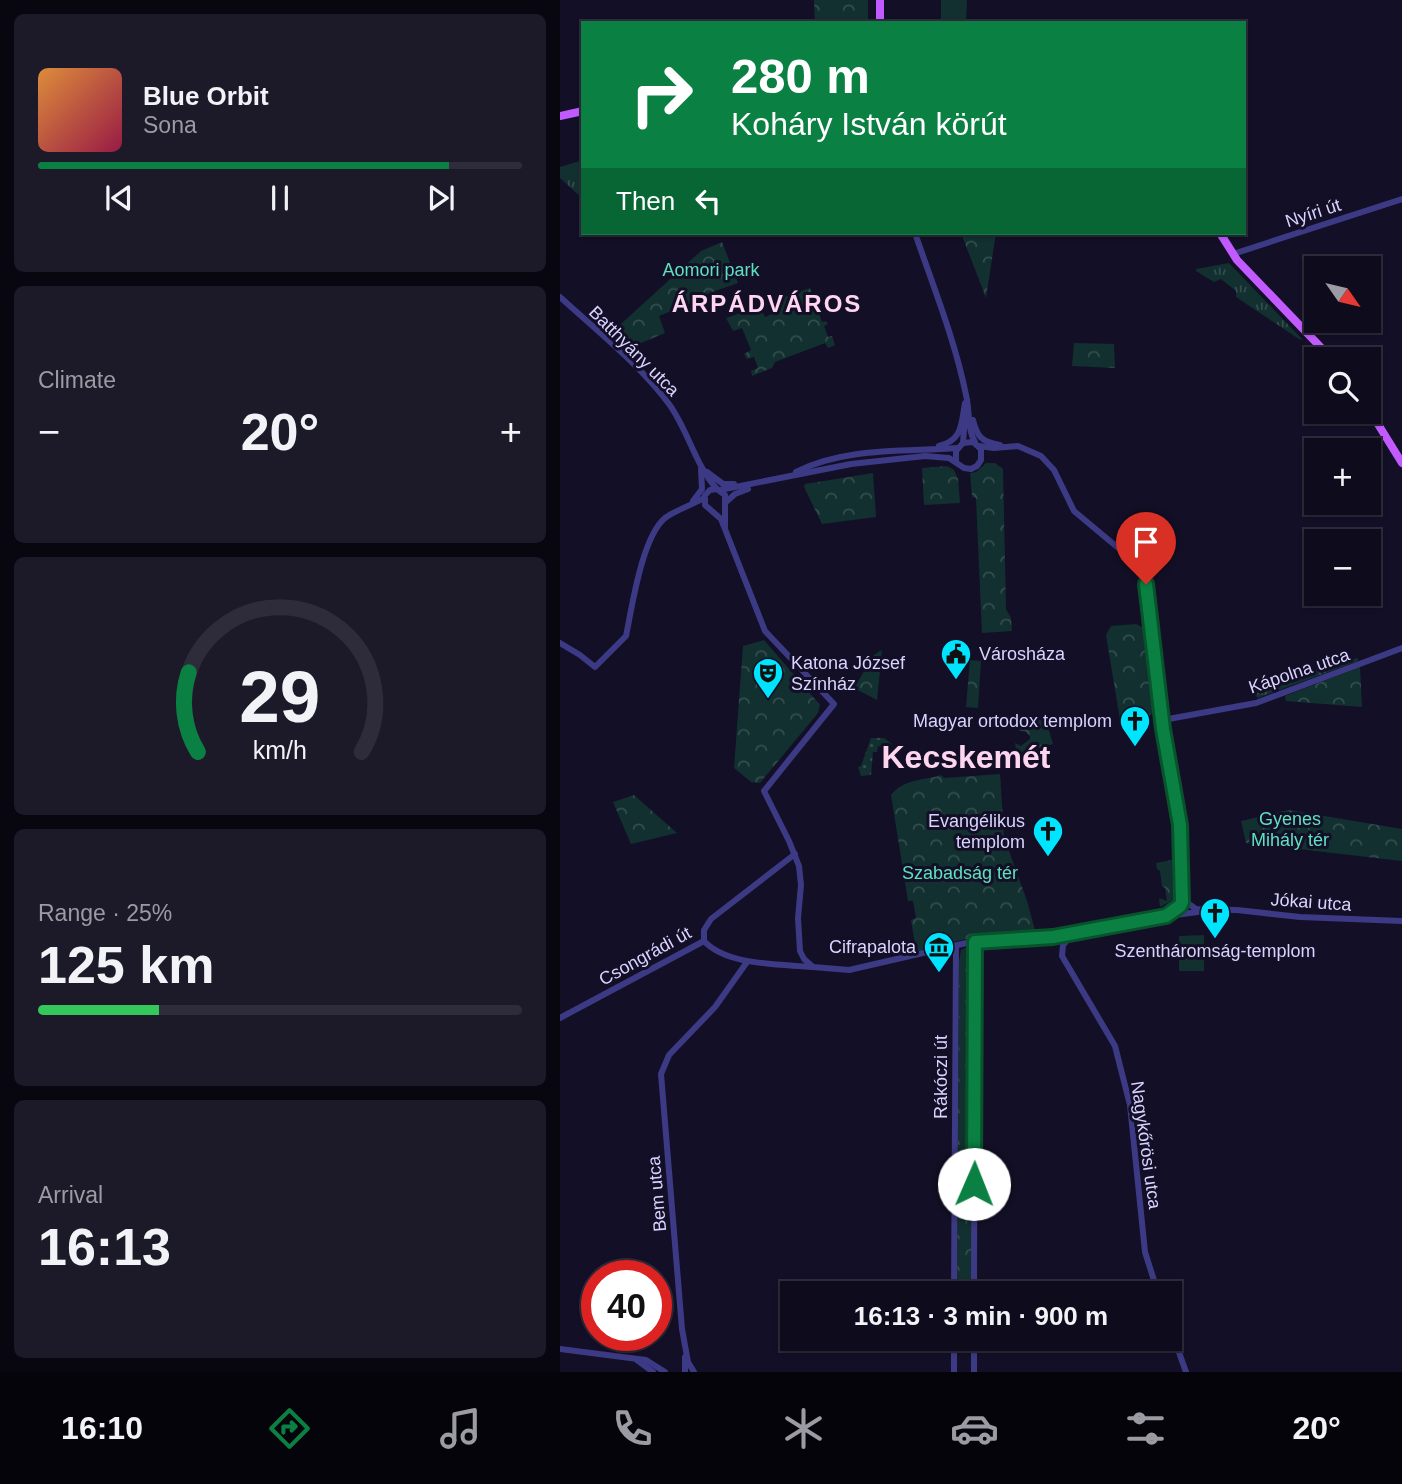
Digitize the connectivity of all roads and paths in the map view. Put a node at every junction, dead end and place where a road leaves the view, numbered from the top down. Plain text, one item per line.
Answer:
1 (880, 0) edge
2 (880, 21) edge
3 (581, 111) edge
4 (560, 116) edge
5 (1402, 199) edge
6 (916, 235) edge
7 (1221, 235) edge
8 (1233, 254) junction
9 (560, 297) edge
10 (1321, 347) edge
11 (966, 394) junction
12 (1378, 424) edge
13 (960, 445) junction
14 (978, 445) junction
15 (1007, 446) junction
16 (923, 448) junction
17 (956, 461) junction
18 (1402, 463) edge
19 (701, 466) junction
20 (792, 474) junction
21 (762, 482) junction
22 (718, 489) junction
23 (705, 495) junction
24 (725, 504) junction
25 (681, 510) junction
26 (710, 510) junction
27 (725, 527) junction
28 (560, 643) edge
29 (1402, 648) edge
30 (1163, 720) junction
31 (795, 854) junction
32 (1184, 895) junction
33 (1217, 910) junction
34 (1166, 916) junction
35 (1402, 921) edge
36 (1072, 934) junction
37 (704, 941) junction
38 (975, 942) junction
39 (956, 946) junction
40 (747, 962) junction
41 (813, 967) junction
42 (560, 1018) edge
43 (954, 1281) edge
44 (974, 1281) edge
45 (1154, 1281) edge
46 (685, 1345) junction
47 (560, 1349) edge
48 (954, 1351) edge
49 (974, 1351) edge
50 (1178, 1351) edge
51 (635, 1359) junction
52 (653, 1372) edge
53 (665, 1372) edge
54 (685, 1372) edge
55 (694, 1372) edge
56 (954, 1372) edge
57 (974, 1372) edge
58 (1186, 1372) edge

1 - 2 main road
3 - 4 main road
5 - 8 street, Nyíri út
6 - 11 street
7 - 8 main road
8 - 10 main road
9 - 19 street, Batthyány utca
11 - 13 street
11 - 14 street
11 - 15 street
11 - 16 street
12 - 18 main road
13 - 14 street
13 - 16 street
13 - 17 street
14 - 15 street
14 - 17 street
15 - 30 street
16 - 20 street
17 - 20 street
19 - 21 street
19 - 22 street, Batthyány utca
19 - 23 street, Batthyány utca
19 - 25 street
20 - 21 street
21 - 22 street
21 - 24 street
22 - 23 street
22 - 24 street
23 - 25 street
23 - 26 street
24 - 26 street
24 - 27 street
25 - 26 street
25 - 28 street
26 - 27 street
27 - 31 street
29 - 30 street, Kápolna utca
30 - 32 street
31 - 37 street, Csongrádi út
31 - 41 street
32 - 33 street
32 - 34 street
33 - 34 street
33 - 35 street, Jókai utca
34 - 36 street
36 - 38 street
36 - 45 street, Nagykőrösi utca
37 - 40 street
37 - 42 street, Csongrádi út
38 - 39 street
38 - 44 street, Rákóczi út
39 - 41 street
39 - 43 street, Rákóczi út
40 - 41 street
40 - 46 street, Bem utca
46 - 54 street, Bem utca
46 - 55 street, Bem utca
47 - 51 street
48 - 56 street
49 - 57 street
50 - 58 street
51 - 52 street
51 - 53 street

